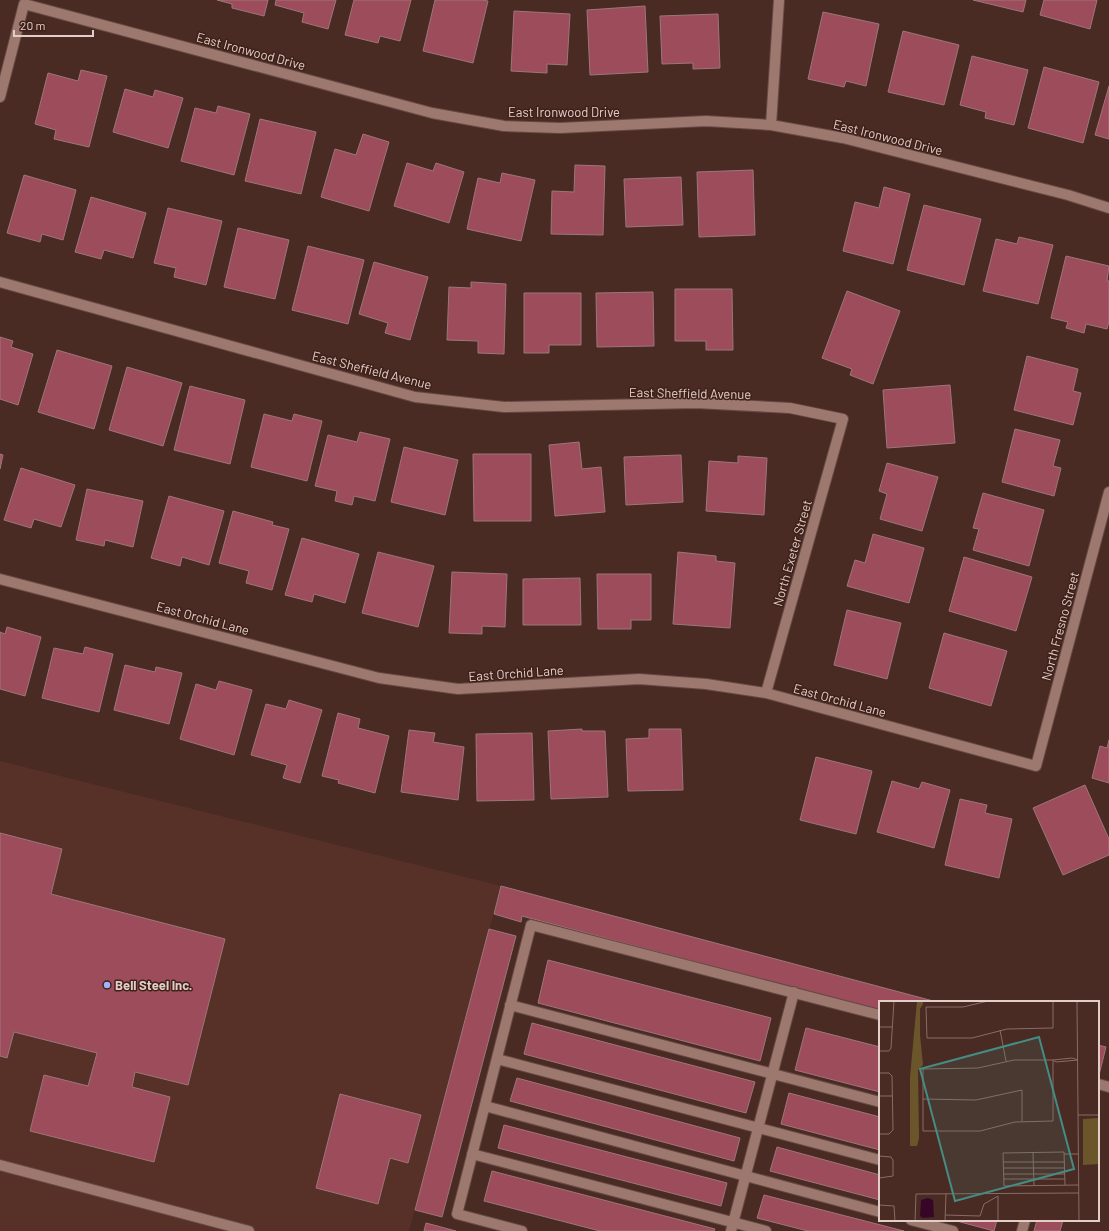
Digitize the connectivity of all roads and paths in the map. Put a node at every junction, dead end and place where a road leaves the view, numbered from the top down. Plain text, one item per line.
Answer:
1 (779, 0) edge
2 (0, 97) edge
3 (771, 126) junction
4 (1109, 208) edge
5 (0, 282) edge
6 (843, 419) joint
7 (1109, 492) edge
8 (0, 579) edge
9 (766, 694) junction
10 (1036, 766) joint
11 (794, 992) junction
12 (510, 1005) junction
13 (879, 1014) edge
14 (497, 1059) junction
15 (772, 1074) junction
16 (1099, 1084) edge
17 (1109, 1087) edge
18 (879, 1102) edge
19 (485, 1106) junction
20 (758, 1127) junction
21 (472, 1154) junction
22 (879, 1160) edge
23 (0, 1165) edge
24 (745, 1176) junction
25 (879, 1212) edge
26 (915, 1221) edge
27 (1025, 1221) edge
28 (732, 1227) edge
29 (249, 1231) edge
30 (522, 1231) edge
31 (766, 1231) edge
32 (953, 1231) edge
33 (1022, 1231) edge

1 - 3 street
2 - 3 street, East Ironwood Drive
3 - 4 street, East Ironwood Drive
5 - 6 street, East Sheffield Avenue
6 - 9 street, North Exeter Street
7 - 10 street, North Fresno Street
8 - 9 street, East Orchid Lane
9 - 10 street, East Orchid Lane
11 - 12 street
11 - 13 street
11 - 15 street
12 - 14 street
12 - 15 street
14 - 19 street
14 - 20 street
15 - 18 street
15 - 20 street
16 - 17 street
19 - 21 street
19 - 24 street
20 - 22 street
20 - 24 street
21 - 28 street
21 - 30 street
23 - 29 street
24 - 25 street
24 - 28 street
26 - 32 street
27 - 33 street
28 - 31 street

